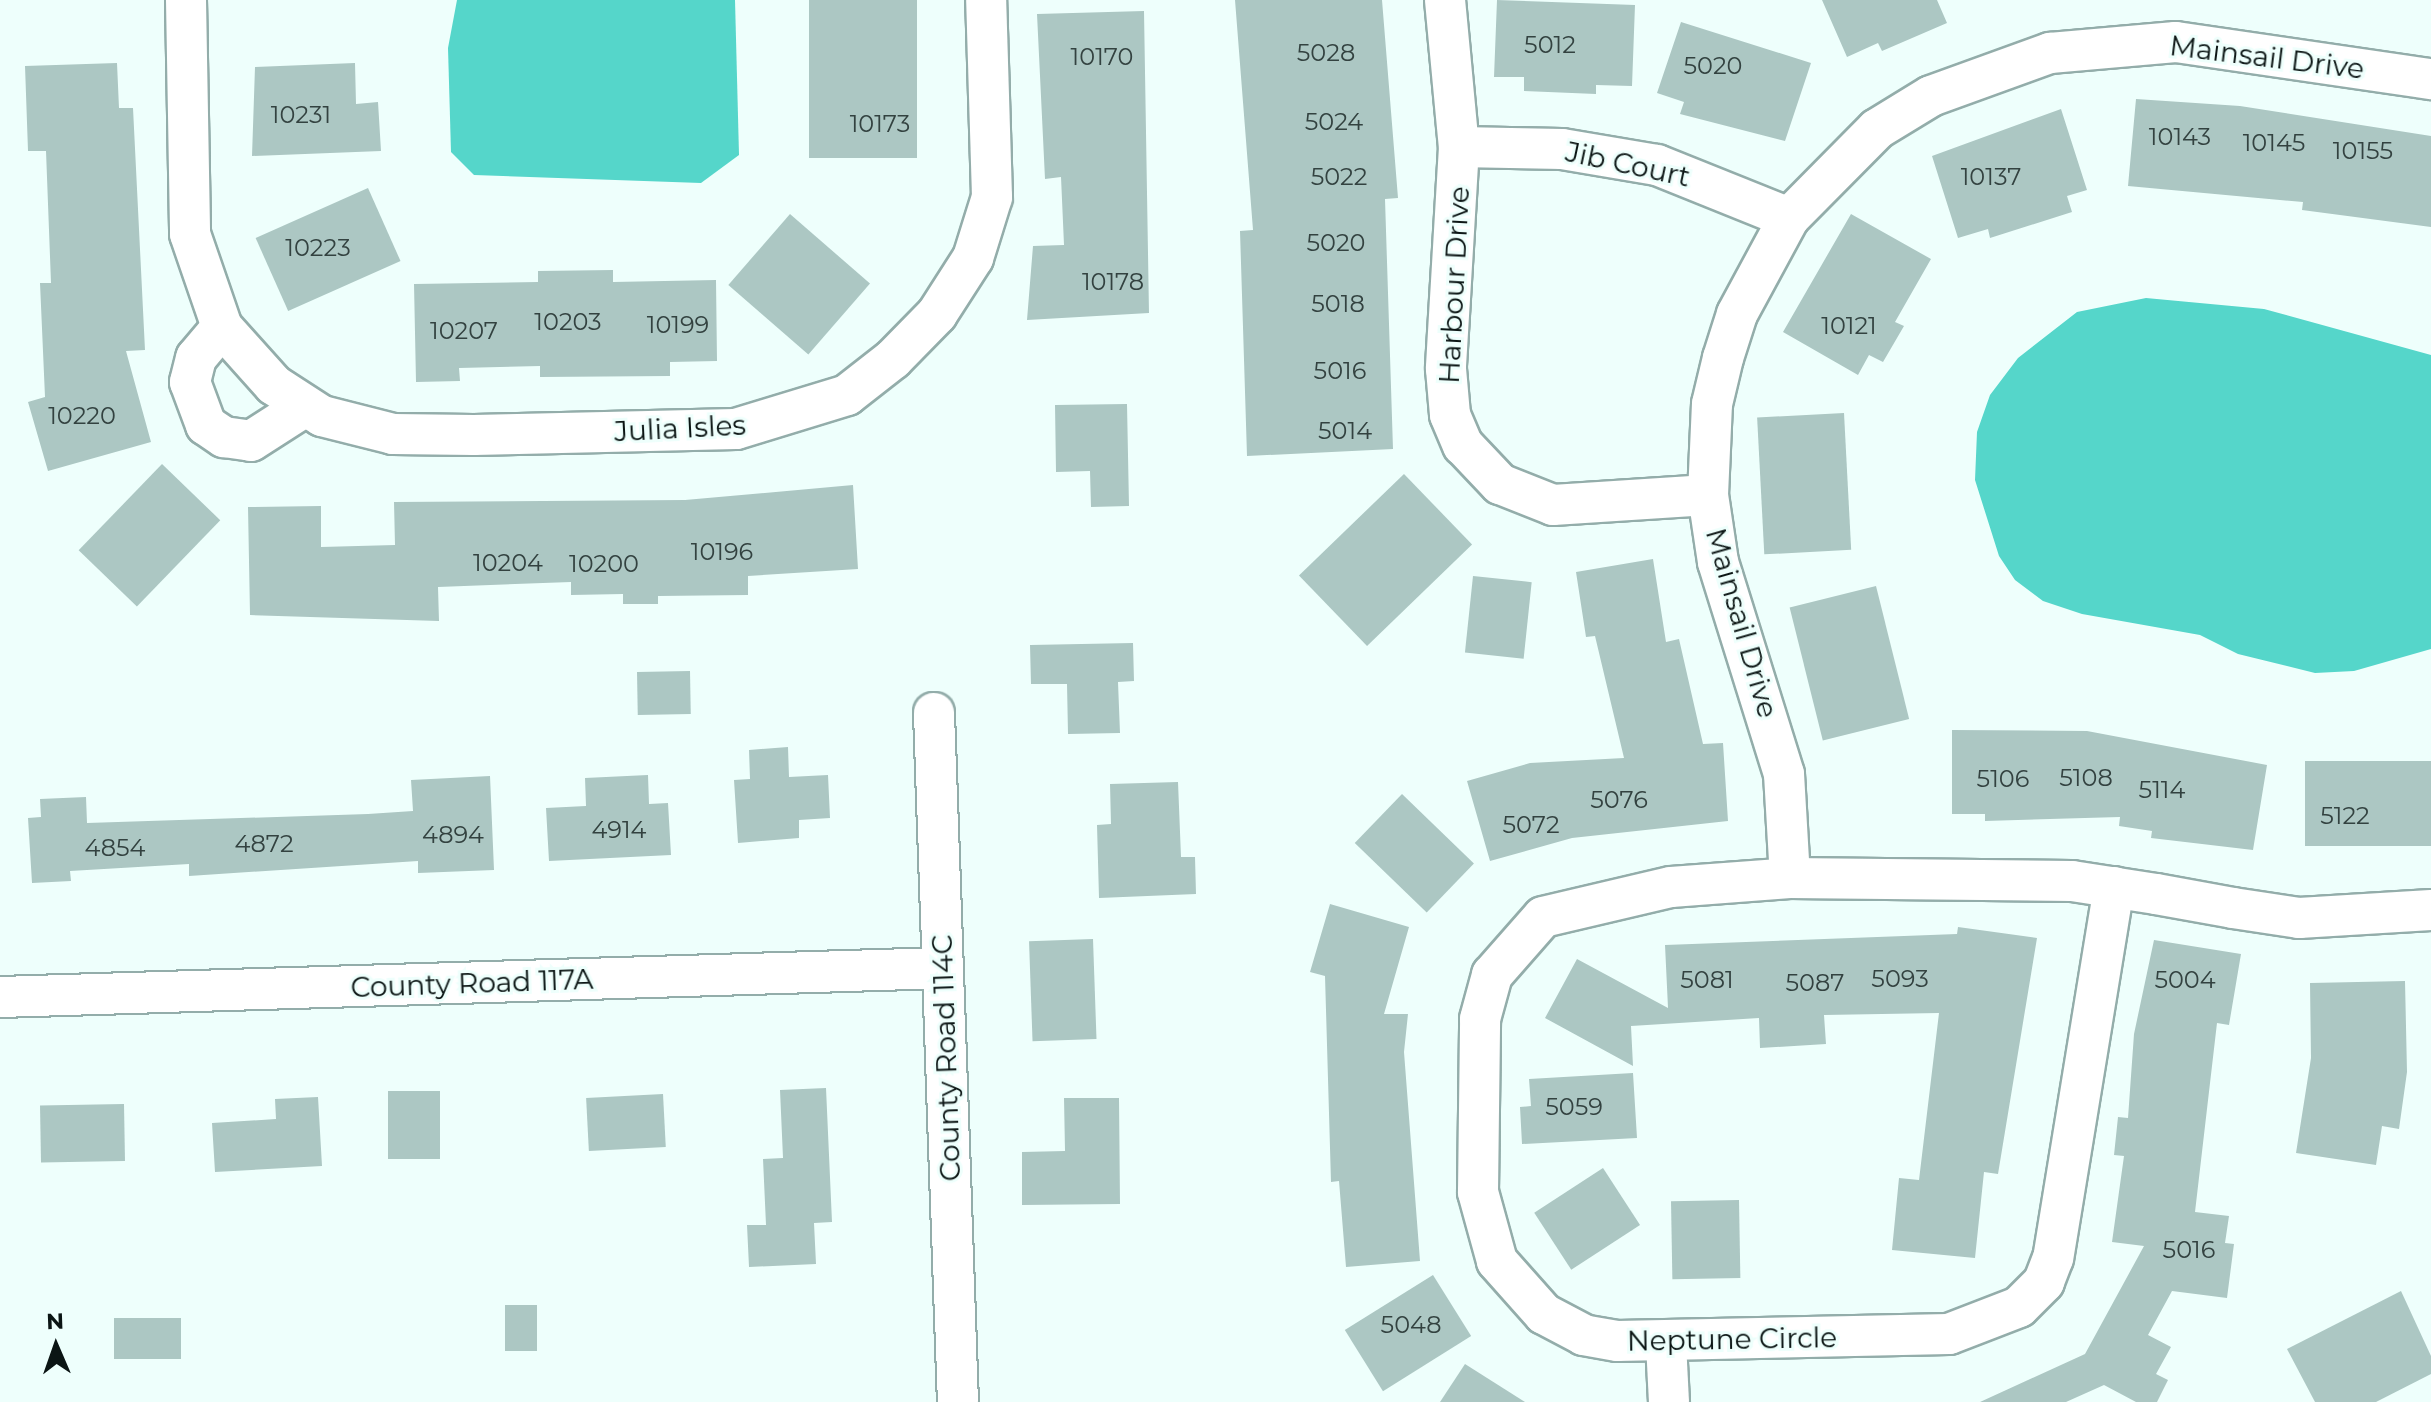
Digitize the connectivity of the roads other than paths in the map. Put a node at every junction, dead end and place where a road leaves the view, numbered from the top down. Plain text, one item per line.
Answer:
1 (186, 0) edge
2 (986, 0) edge
3 (1445, 0) edge
4 (2431, 79) edge
5 (1459, 147) junction
6 (1789, 218) junction
7 (222, 327) junction
8 (304, 407) junction
9 (1708, 495) junction
10 (934, 713) dead end
11 (1790, 878) junction
12 (2114, 887) junction
13 (2431, 910) edge
14 (943, 968) junction
15 (0, 997) edge
16 (1666, 1343) junction
17 (958, 1402) edge
18 (1669, 1402) edge

1 - 7 street, Julia Isles
2 - 8 street, Julia Isles
3 - 5 street, Harbour Drive
4 - 6 street, Mainsail Drive
5 - 6 street, Jib Court
5 - 9 street, Harbour Drive
6 - 9 street, Mainsail Drive
7 - 8 street, Julia Isles
7 - 8 street
9 - 11 street, Mainsail Drive
10 - 14 street, County Road 114C
11 - 12 street, Neptune Circle
11 - 16 street, Neptune Circle
12 - 13 street, Neptune Circle
12 - 16 street, Neptune Circle
14 - 15 street, County Road 117A
14 - 17 street, County Road 114C
16 - 18 street

